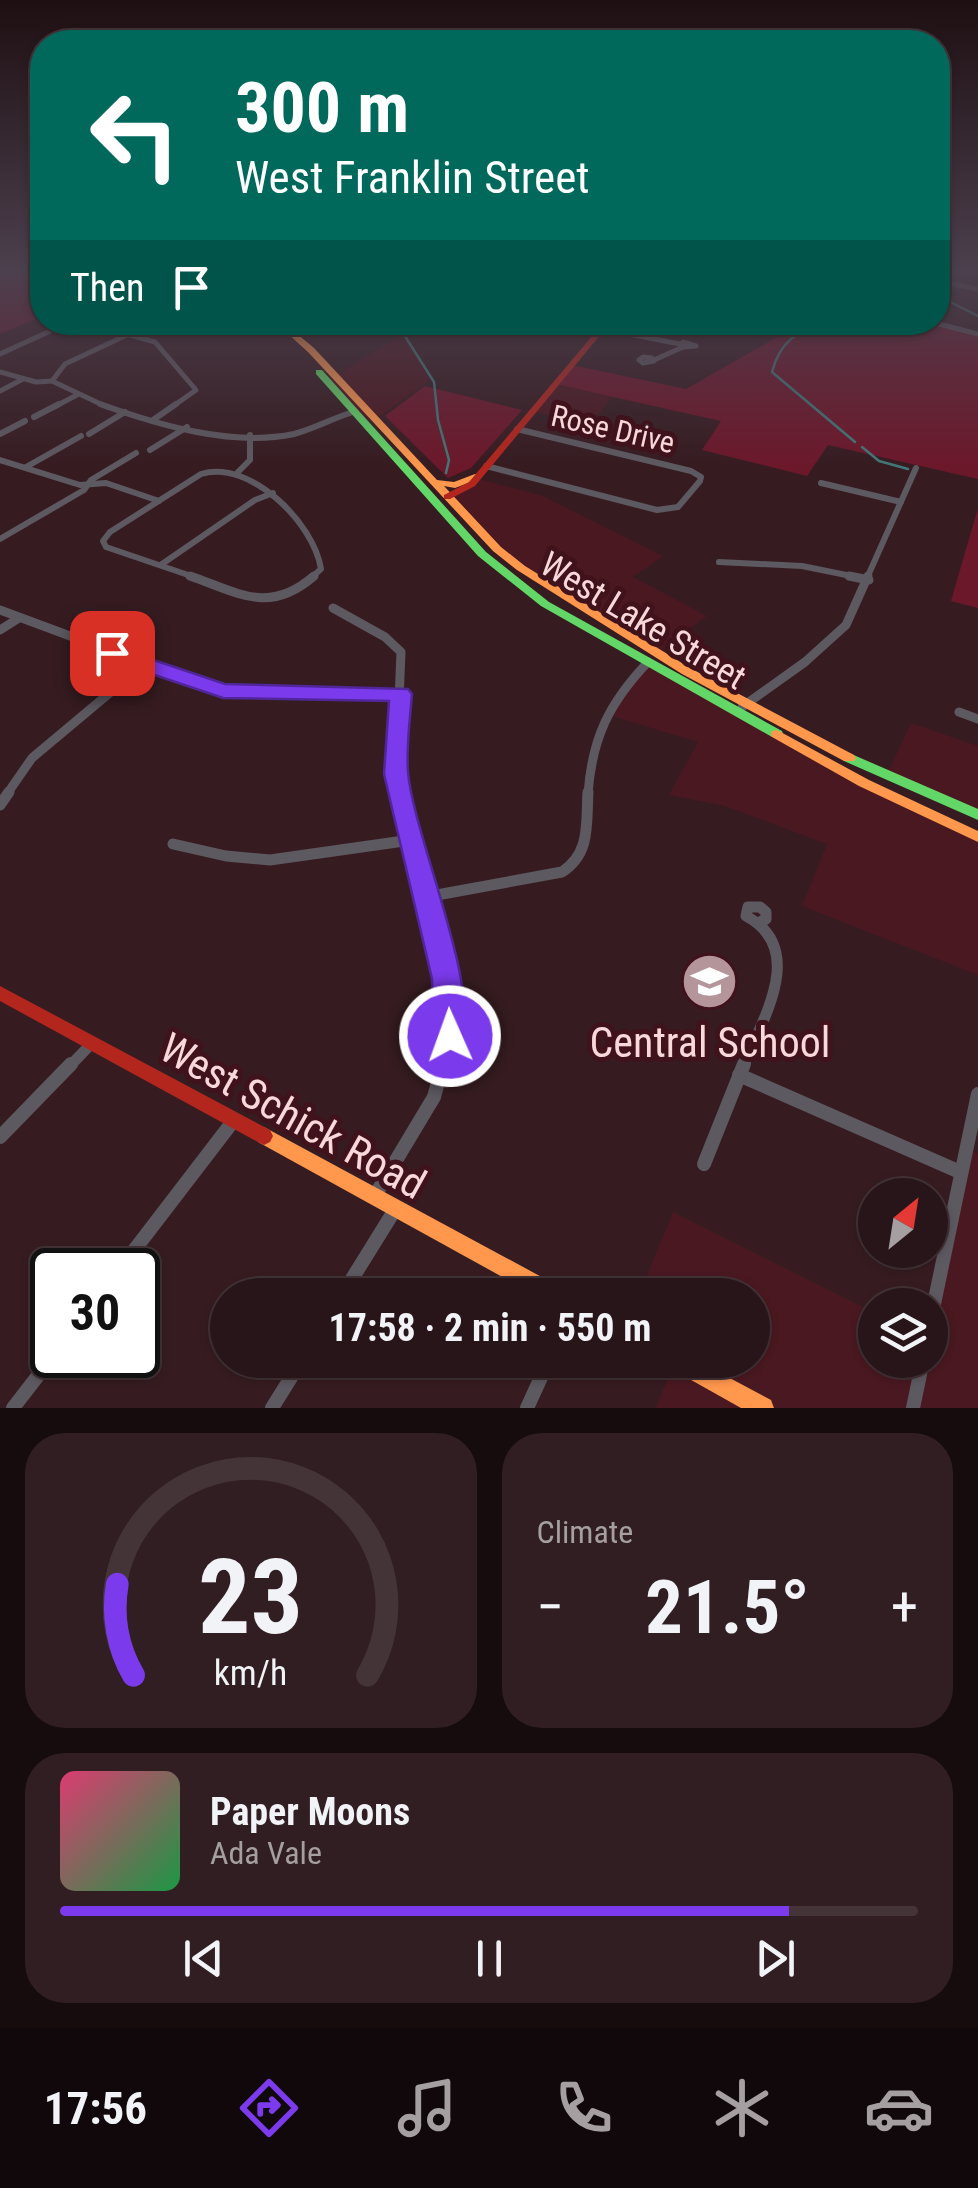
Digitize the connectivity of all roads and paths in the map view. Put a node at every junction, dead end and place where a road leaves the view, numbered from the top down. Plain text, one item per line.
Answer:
1 (42, 335) edge
2 (127, 335) edge
3 (132, 335) edge
4 (291, 335) edge
5 (597, 335) edge
6 (640, 335) edge
7 (298, 342) junction
8 (0, 354) edge
9 (654, 360) dead end
10 (0, 372) edge
11 (24, 379) junction
12 (52, 381) junction
13 (0, 391) edge
14 (77, 395) junction
15 (125, 412) junction
16 (353, 412) junction
17 (153, 420) junction
18 (187, 427) junction
19 (517, 429) junction
20 (0, 434) edge
21 (85, 435) joint
22 (250, 436) junction
23 (150, 450) dead end
24 (136, 453) dead end
25 (1, 461) edge
26 (26, 468) junction
27 (916, 468) dead end
28 (482, 471) junction
29 (238, 472) junction
30 (434, 482) junction
31 (821, 483) dead end
32 (89, 485) junction
33 (273, 493) junction
34 (440, 499) junction
35 (159, 500) junction
36 (901, 502) junction
37 (0, 539) edge
38 (719, 562) dead end
39 (162, 564) junction
40 (869, 580) junction
41 (333, 608) dead end
42 (0, 610) edge
43 (19, 618) junction
44 (0, 630) edge
45 (648, 662) junction
46 (143, 665) junction
47 (400, 694) junction
48 (741, 708) junction
49 (959, 712) dead end
50 (978, 719) edge
51 (0, 805) edge
52 (978, 816) edge
53 (978, 837) edge
54 (410, 840) junction
55 (173, 844) dead end
56 (577, 862) joint
57 (426, 898) junction
58 (760, 922) dead end
59 (0, 993) edge
60 (92, 1043) junction
61 (738, 1075) junction
62 (978, 1094) edge
63 (234, 1120) junction
64 (0, 1137) edge
65 (972, 1150) edge
66 (704, 1164) dead end
67 (960, 1172) junction
68 (374, 1196) junction
69 (396, 1208) junction
70 (136, 1248) edge
71 (353, 1278) edge
72 (525, 1278) edge
73 (937, 1288) edge
74 (36, 1378) edge
75 (291, 1378) edge
76 (540, 1378) edge
77 (708, 1378) edge
78 (919, 1378) edge
79 (13, 1408) edge
80 (272, 1408) edge
81 (526, 1408) edge
82 (763, 1408) edge
83 (913, 1408) edge

1 - 8 street
2 - 12 street
3 - 17 street
4 - 7 main road, West Lake Street
5 - 19 main road
6 - 9 street
7 - 16 main road, West Lake Street
7 - 30 main road, West Lake Street
10 - 11 street
11 - 12 street
11 - 13 street
12 - 14 street
14 - 15 street
14 - 20 street
15 - 17 street
15 - 21 street
16 - 22 street
16 - 34 main road, West Lake Street
17 - 18 street
18 - 22 street
18 - 23 street
19 - 28 main road
19 - 28 street, Rose Drive
21 - 26 street
22 - 29 street
24 - 32 street
25 - 26 street
26 - 32 street
27 - 36 street
28 - 30 main road
28 - 34 main road
29 - 33 street
29 - 35 street
30 - 34 main road, West Lake Street
31 - 36 street
32 - 35 street
32 - 37 street
33 - 39 street
33 - 39 street
34 - 45 main road, West Lake Street
34 - 48 main road, West Lake Street
35 - 39 street
36 - 40 street
38 - 40 street
40 - 48 street
41 - 47 street
42 - 43 street
43 - 44 street
43 - 46 street
45 - 48 main road, West Lake Street
45 - 56 street
46 - 47 street
46 - 51 street
47 - 54 street
48 - 52 main road, West Lake Street
48 - 53 main road, West Lake Street
49 - 50 street
54 - 55 street
54 - 57 street
56 - 57 street
57 - 68 street
58 - 61 street
59 - 60 main road, West Schick Road
60 - 63 main road, West Schick Road
60 - 64 street
61 - 66 street
61 - 67 street
62 - 65 street
63 - 68 main road, West Schick Road
63 - 70 street
65 - 67 street
67 - 73 street
68 - 69 main road, West Schick Road
69 - 71 street
69 - 72 main road, West Schick Road
74 - 79 street
75 - 80 street
76 - 81 street
77 - 82 main road
78 - 83 street

